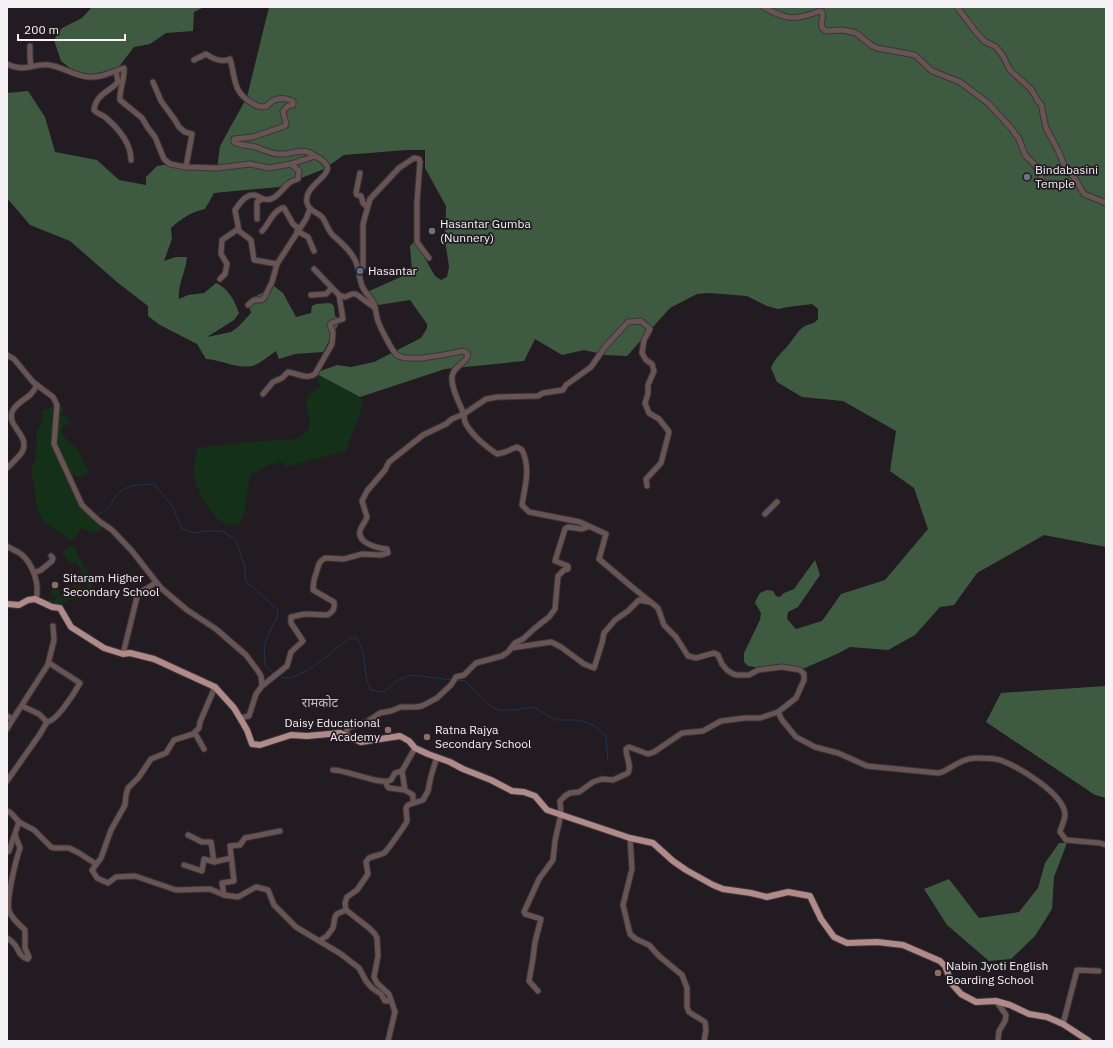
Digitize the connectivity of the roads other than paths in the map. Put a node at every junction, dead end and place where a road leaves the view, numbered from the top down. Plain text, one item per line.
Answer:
1 (764, 7) edge
2 (957, 7) edge
3 (30, 46) dead end
4 (194, 60) dead end
5 (7, 64) edge
6 (32, 67) junction
7 (116, 71) junction
8 (152, 82) dead end
9 (315, 156) junction
10 (130, 160) dead end
11 (291, 164) junction
12 (186, 167) junction
13 (360, 173) dead end
14 (1042, 179) dead end
15 (262, 199) junction
16 (1106, 203) edge
17 (367, 207) junction
18 (310, 209) junction
19 (257, 219) dead end
20 (238, 229) junction
21 (298, 230) junction
22 (262, 231) dead end
23 (314, 251) dead end
24 (429, 258) dead end
25 (277, 264) junction
26 (314, 270) dead end
27 (360, 273) junction
28 (220, 279) dead end
29 (332, 288) junction
30 (311, 295) dead end
31 (339, 295) junction
32 (248, 305) dead end
33 (376, 309) junction
34 (7, 355) edge
35 (37, 385) junction
36 (263, 394) dead end
37 (464, 414) junction
38 (7, 468) edge
39 (647, 486) dead end
40 (777, 502) dead end
41 (765, 514) dead end
42 (588, 527) junction
43 (7, 546) edge
44 (51, 556) dead end
45 (34, 573) junction
46 (156, 582) junction
47 (36, 600) junction
48 (651, 602) junction
49 (7, 604) edge
50 (53, 626) dead end
51 (511, 648) junction
52 (123, 654) junction
53 (48, 664) junction
54 (262, 686) junction
55 (214, 687) junction
56 (22, 706) junction
57 (778, 712) junction
58 (7, 716) edge
59 (240, 718) junction
60 (13, 719) junction
61 (47, 722) junction
62 (7, 729) edge
63 (193, 734) junction
64 (345, 735) junction
65 (415, 748) junction
66 (204, 749) dead end
67 (437, 757) junction
68 (333, 770) dead end
69 (402, 770) junction
70 (7, 781) edge
71 (386, 782) junction
72 (405, 790) junction
73 (413, 804) junction
74 (7, 811) edge
75 (561, 814) junction
76 (19, 822) junction
77 (280, 831) dead end
78 (15, 835) junction
79 (188, 835) dead end
80 (630, 838) junction
81 (1106, 845) edge
82 (7, 852) edge
83 (231, 858) junction
84 (214, 862) junction
85 (96, 864) junction
86 (184, 864) dead end
87 (224, 894) junction
88 (346, 910) junction
89 (7, 938) edge
90 (319, 941) junction
91 (1099, 971) dead end
92 (538, 991) dead end
93 (391, 1001) junction
94 (996, 1001) junction
95 (1063, 1024) junction
96 (388, 1041) edge
97 (704, 1041) edge
98 (998, 1041) edge
99 (1089, 1041) edge

1 - 14 street
2 - 16 street
3 - 6 street
4 - 9 street
5 - 6 street
6 - 7 street
7 - 10 street
7 - 12 street
8 - 12 street
9 - 11 street
9 - 18 street
11 - 12 street
11 - 15 street
13 - 17 street
15 - 19 street
15 - 20 street
17 - 24 street
17 - 27 street
18 - 21 street
18 - 27 street
20 - 25 street
20 - 28 street
21 - 22 street
21 - 23 street
21 - 25 street
25 - 32 street
26 - 29 street
27 - 33 street
29 - 30 street
29 - 31 street
31 - 33 street
31 - 36 street
33 - 37 street
34 - 35 street
35 - 38 street
35 - 46 street
37 - 39 street
37 - 42 street
37 - 54 street
40 - 41 street
42 - 48 street
42 - 51 street
43 - 45 street
44 - 45 street
45 - 47 street
46 - 52 street
46 - 54 street
47 - 49 main road
47 - 52 main road
48 - 51 street
48 - 57 street
50 - 53 street
51 - 64 street
52 - 55 main road
53 - 56 street
53 - 61 street
54 - 59 street
55 - 59 main road
55 - 63 street
56 - 60 street
56 - 61 street
57 - 75 street
57 - 81 street
58 - 60 street
59 - 64 main road
60 - 62 street
61 - 70 street
63 - 66 street
63 - 85 street
64 - 65 main road
65 - 67 main road
65 - 69 street
67 - 73 street
67 - 75 main road
68 - 71 street
69 - 71 street
69 - 72 street
71 - 72 street
72 - 73 street
73 - 88 street
74 - 76 street
75 - 80 main road
75 - 92 street
76 - 78 street
76 - 85 street
77 - 83 street
78 - 82 street
78 - 89 street
79 - 84 street
80 - 94 main road
80 - 97 street
83 - 84 street
83 - 87 street
84 - 86 street
85 - 87 street
87 - 90 street
88 - 90 street
88 - 93 street
90 - 93 street
91 - 95 street
93 - 96 street
94 - 95 main road
94 - 98 street
95 - 99 main road

